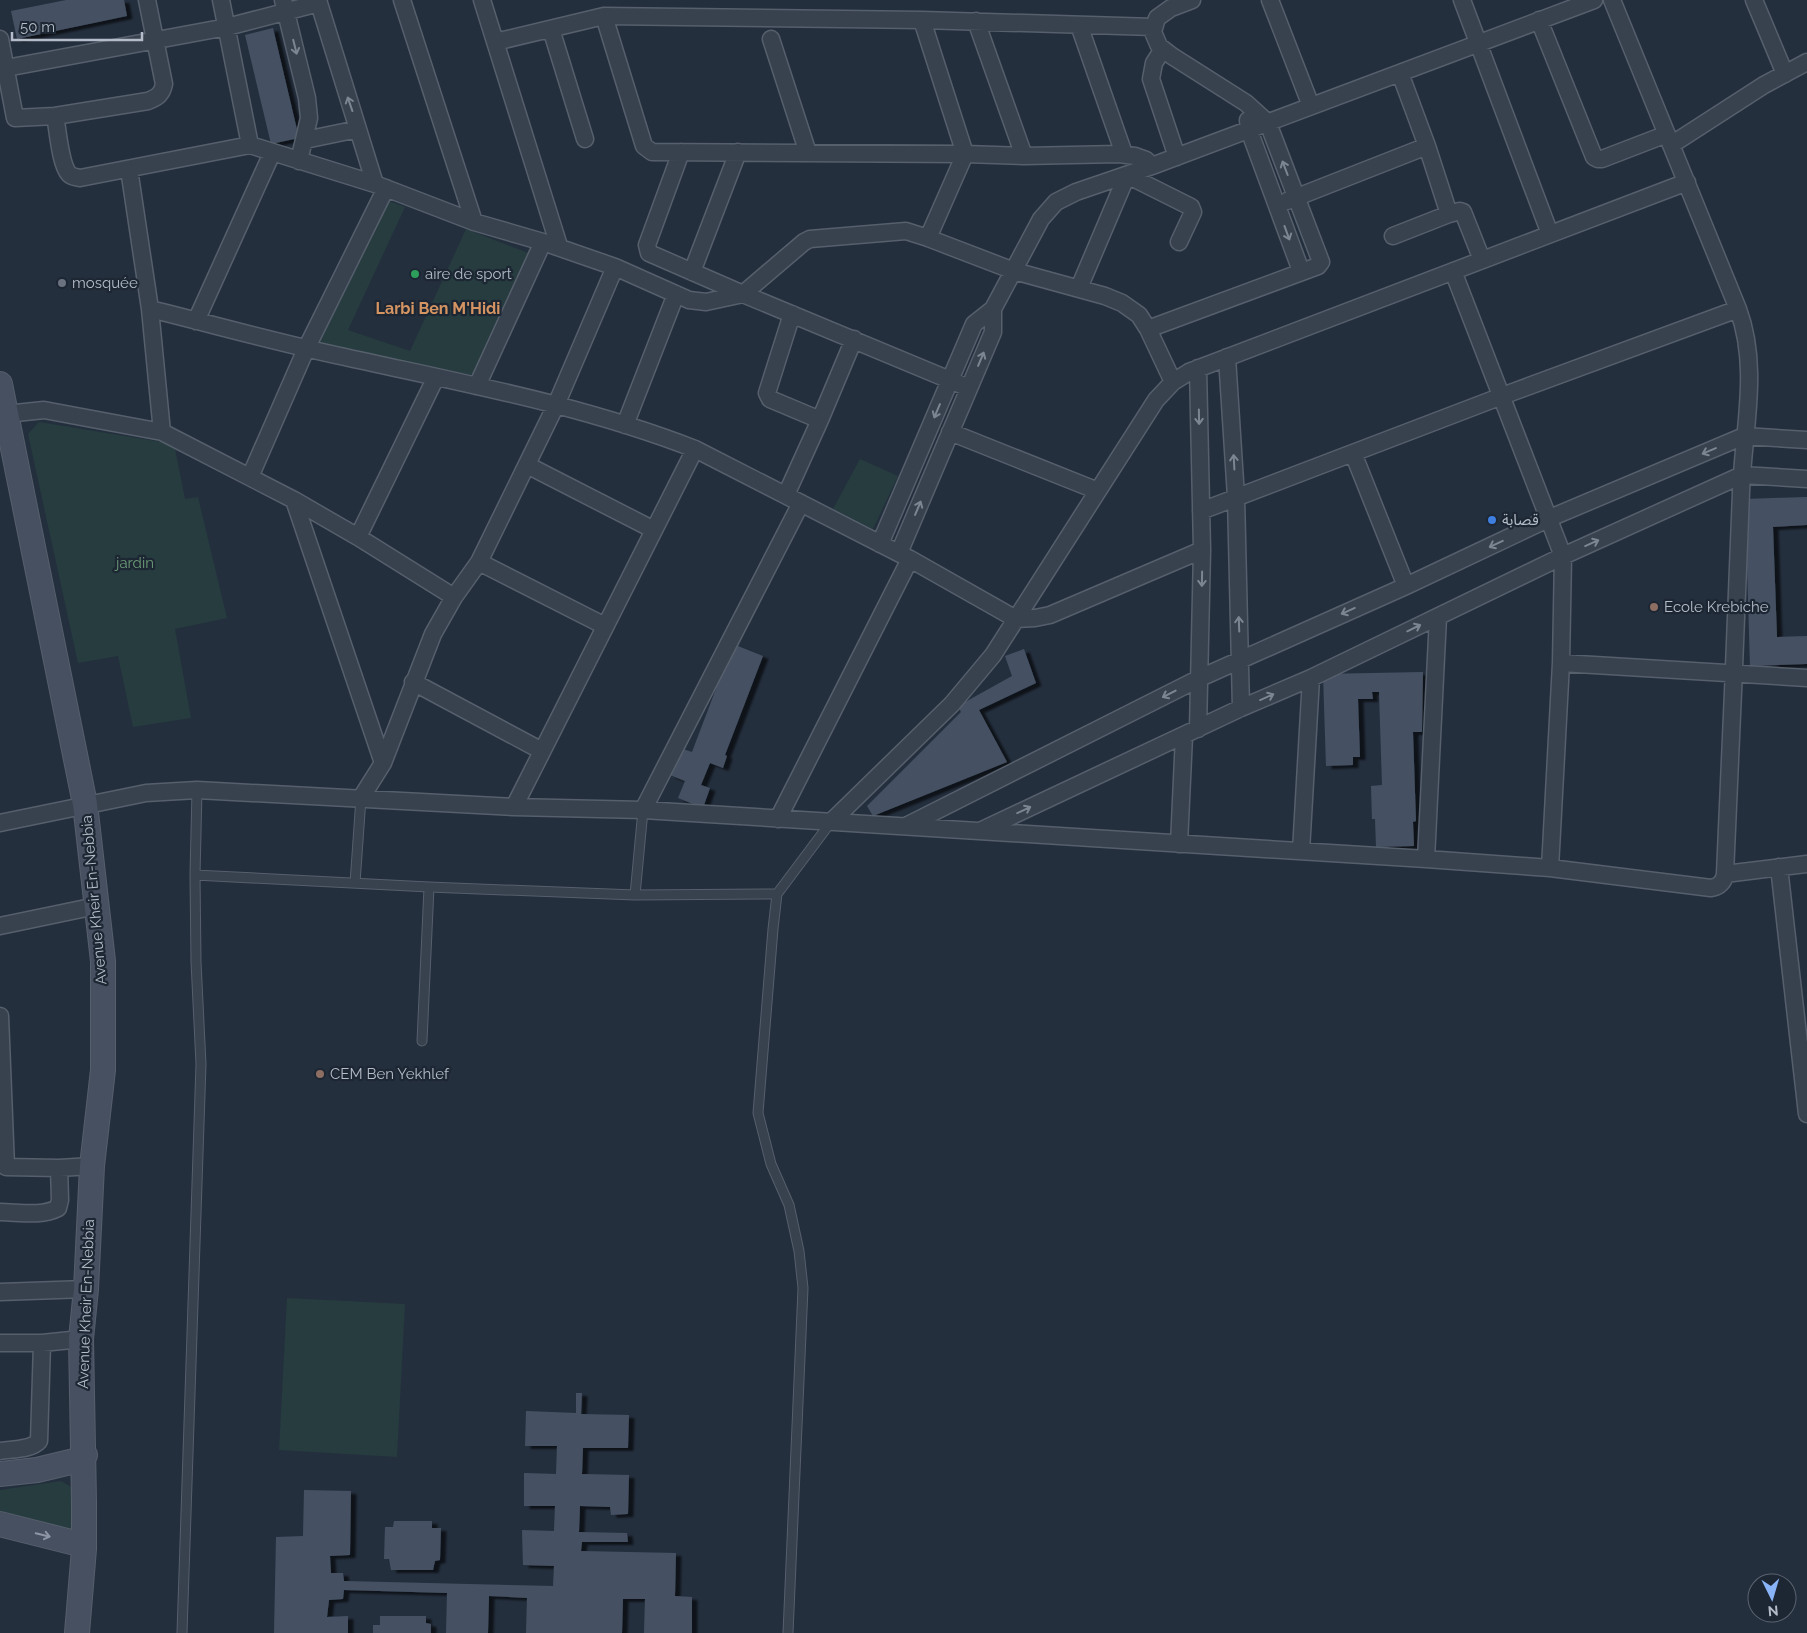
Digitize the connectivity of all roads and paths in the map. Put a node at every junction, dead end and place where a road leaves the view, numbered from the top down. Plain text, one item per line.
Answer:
1 (147, 0) edge
2 (221, 0) edge
3 (402, 0) edge
4 (482, 0) edge
5 (1192, 0) edge
6 (1270, 0) edge
7 (1462, 0) edge
8 (1594, 0) edge
9 (1612, 0) edge
10 (1754, 0) edge
11 (319, 2) edge
12 (284, 6) edge
13 (604, 16) junction
14 (922, 20) junction
15 (1540, 20) junction
16 (976, 22) junction
17 (1079, 25) junction
18 (227, 27) junction
19 (1154, 27) junction
20 (551, 29) junction
21 (0, 39) edge
22 (771, 40) dead end
23 (156, 41) junction
24 (495, 42) junction
25 (1478, 43) junction
26 (1163, 50) junction
27 (1807, 62) edge
28 (6, 68) junction
29 (1400, 73) junction
30 (1785, 74) junction
31 (1246, 103) junction
32 (1311, 106) junction
33 (55, 116) junction
34 (7, 119) edge
35 (1268, 122) junction
36 (358, 129) junction
37 (1249, 130) junction
38 (585, 139) dead end
39 (1669, 139) junction
40 (305, 140) junction
41 (250, 145) junction
42 (1427, 146) junction
43 (681, 152) junction
44 (738, 152) junction
45 (272, 153) junction
46 (808, 153) junction
47 (965, 154) junction
48 (1124, 154) junction
49 (1024, 156) junction
50 (1177, 157) junction
51 (299, 161) junction
52 (1152, 166) junction
53 (129, 169) junction
54 (1127, 175) junction
55 (1687, 182) junction
56 (380, 186) junction
57 (1296, 198) junction
58 (1277, 206) junction
59 (1449, 214) junction
60 (474, 222) junction
61 (1550, 234) junction
62 (1393, 236) dead end
63 (928, 238) junction
64 (543, 242) junction
65 (1179, 242) dead end
66 (559, 246) junction
67 (1482, 260) junction
68 (615, 267) junction
69 (1014, 271) junction
70 (1301, 271) junction
71 (1453, 271) junction
72 (692, 272) junction
73 (1079, 288) junction
74 (676, 294) junction
75 (743, 294) junction
76 (150, 309) junction
77 (993, 309) junction
78 (1738, 309) junction
79 (792, 314) junction
80 (196, 320) junction
81 (1148, 329) junction
82 (854, 339) junction
83 (306, 349) junction
84 (1227, 357) junction
85 (1198, 368) junction
86 (436, 377) junction
87 (951, 379) junction
88 (1173, 382) junction
89 (477, 386) junction
90 (969, 388) junction
91 (1502, 396) junction
92 (2, 399) edge
93 (556, 405) junction
94 (820, 420) junction
95 (625, 425) junction
96 (162, 432) junction
97 (950, 432) junction
98 (1744, 436) junction
99 (1807, 440) edge
100 (695, 449) junction
101 (1353, 453) junction
102 (7, 454) edge
103 (527, 465) junction
104 (913, 467) junction
105 (932, 476) junction
106 (1742, 476) junction
107 (250, 477) junction
108 (1807, 479) edge
109 (1098, 491) junction
110 (786, 495) junction
111 (1236, 497) junction
112 (294, 500) junction
113 (801, 503) junction
114 (1201, 511) junction
115 (1550, 518) junction
116 (654, 530) junction
117 (358, 537) junction
118 (880, 544) junction
119 (1202, 550) junction
120 (904, 556) junction
121 (1563, 556) junction
122 (479, 562) junction
123 (1406, 586) junction
124 (454, 597) junction
125 (1438, 617) junction
126 (1016, 618) junction
127 (605, 626) junction
128 (1240, 659) junction
129 (1561, 663) junction
130 (1734, 673) junction
131 (1200, 678) junction
132 (1311, 678) junction
133 (1807, 678) edge
134 (413, 682) junction
135 (1242, 708) junction
136 (1191, 732) junction
137 (542, 751) junction
138 (383, 763) junction
139 (197, 790) junction
140 (361, 798) junction
141 (85, 804) junction
142 (514, 807) junction
143 (644, 810) junction
144 (778, 819) junction
145 (831, 822) junction
146 (0, 823) edge
147 (906, 826) junction
148 (980, 831) junction
149 (1179, 844) junction
150 (1301, 851) junction
151 (1426, 859) junction
152 (1807, 864) edge
153 (1779, 867) junction
154 (1550, 868) junction
155 (1725, 874) junction
156 (195, 875) junction
157 (355, 882) junction
158 (429, 887) junction
159 (635, 894) junction
160 (778, 894) junction
161 (96, 906) junction
162 (0, 926) edge
163 (0, 1016) edge
164 (422, 1041) dead end
165 (1807, 1114) edge
166 (92, 1166) junction
167 (3, 1167) edge
168 (59, 1168) junction
169 (0, 1212) edge
170 (86, 1289) junction
171 (0, 1292) edge
172 (81, 1339) junction
173 (0, 1343) edge
174 (42, 1343) junction
175 (0, 1451) edge
176 (85, 1455) junction
177 (0, 1474) edge
178 (0, 1524) edge
179 (84, 1549) junction
180 (78, 1633) edge
181 (182, 1633) edge
182 (788, 1633) edge

1 - 23 street
2 - 18 street
3 - 60 street
4 - 24 street
5 - 19 street
6 - 32 street
7 - 25 street
8 - 15 street
9 - 39 street
10 - 30 street
11 - 12 street
36 -> 11 street
12 - 18 street
12 -> 40 street
13 - 14 street
13 - 20 street
13 - 43 street
14 - 16 street
14 - 47 street
15 - 25 street
15 - 39 street
16 - 17 street
16 - 49 street
17 - 19 street
17 - 48 street
18 - 23 street
18 - 41 street
19 - 26 street
20 - 24 street
20 - 38 street
21 - 28 street
22 - 46 street
23 - 28 street
23 - 33 street
24 - 66 street
25 - 29 street
25 - 61 street
26 - 31 street
26 - 50 street
27 - 30 street
28 - 34 street
29 - 32 street
29 - 42 street
30 - 39 street
31 - 35 street
31 - 37 street
32 - 35 street
33 - 34 street
33 - 53 street
35 - 37 street
57 -> 35 street
36 - 40 street
36 - 56 street
37 - 50 street
37 - 58 street
39 - 55 street
40 - 51 street
41 - 45 street
41 - 53 street
42 - 57 street
42 - 59 street
43 - 44 street
43 - 72 street
44 - 46 street
44 - 72 street
45 - 51 street
45 - 80 street
46 - 47 street
47 - 49 street
47 - 63 street
48 - 49 street
48 - 52 street
50 - 52 street
51 - 56 street
52 - 54 street
53 - 76 street
54 - 65 street
54 - 69 street
54 - 73 street
55 - 61 street
55 - 78 street
56 - 60 street
56 - 83 street
57 - 58 street
57 - 70 street
58 -> 70 street
59 - 62 street
59 - 67 street
60 - 64 street
61 - 67 street
63 - 69 street
63 - 75 street
64 - 66 street
64 - 89 street
66 - 68 street
67 - 71 street
68 - 74 street
68 - 93 street
69 - 73 street
69 - 77 street
70 - 81 street
71 - 84 street
71 - 91 street
72 - 75 street
73 - 81 street
74 - 75 street
74 - 95 street
75 - 79 street
76 - 80 street
76 - 96 street
77 - 87 street
90 -> 77 street
78 - 91 street
78 - 98 street
79 - 82 street
79 - 94 street
80 - 83 street
81 - 88 street
82 - 87 street
82 - 94 street
83 - 86 street
83 - 107 street
84 - 85 street
111 -> 84 street
85 - 88 street
85 -> 114 street
86 - 89 street
86 - 117 street
87 - 90 street
87 -> 104 street
88 - 109 street
89 - 93 street
90 - 97 street
91 - 101 street
91 - 115 street
92 - 96 street
92 - 102 main road, Avenue Kheir En-Nebbia
93 - 95 street
93 - 103 street
94 - 110 street
95 - 100 street
96 - 107 street
97 - 105 street
97 - 109 street
98 - 99 street
98 - 106 street
98 -> 115 street
100 - 110 street
100 - 116 street
101 - 111 street
101 - 123 street
102 - 141 main road, Avenue Kheir En-Nebbia
103 - 116 street
103 - 122 street
104 - 105 street
104 - 118 street
120 -> 105 street
106 - 108 street
121 -> 106 street
106 - 130 street
107 - 112 street
109 - 126 street
110 - 113 street
111 - 114 street
128 -> 111 street
112 - 117 street
112 - 138 street
113 - 118 street
113 - 143 street
114 - 119 street
115 - 121 street
115 -> 123 street
116 - 127 street
117 - 124 street
118 - 120 street
119 - 126 street
119 -> 131 street
120 - 126 street
120 - 144 street
121 - 125 street
121 - 129 street
122 - 124 street
122 - 127 street
123 -> 128 street
124 - 134 street
132 -> 125 street
125 - 151 street
126 - 145 street
127 - 137 street
128 - 131 street
128 - 135 street
129 - 130 street
129 - 154 street
130 - 133 street
130 - 155 street
131 - 136 street
131 -> 147 street
135 -> 132 street
132 - 150 street
134 - 137 street
134 - 138 street
135 - 136 street
148 -> 136 street
136 - 149 street
137 - 142 street
138 - 140 street
139 - 140 street
139 - 141 street
139 - 156 lane
140 - 142 street
140 - 157 lane
141 - 146 street
141 - 161 main road, Avenue Kheir En-Nebbia
142 - 143 street
143 - 144 street
143 - 159 lane
144 - 145 street
145 - 147 street
145 - 160 lane
147 - 148 street
148 - 149 street
149 - 150 street
150 - 151 street
151 - 154 street
152 - 153 street
153 - 155 street
153 - 165 street
154 - 155 street
156 - 157 lane
156 - 181 lane
157 - 158 lane
158 - 159 lane
158 - 164 lane
159 - 160 lane
160 - 182 lane
161 - 162 street
161 - 166 main road, Avenue Kheir En-Nebbia
163 - 167 street
166 - 168 street
166 - 170 main road, Avenue Kheir En-Nebbia
167 - 168 street
168 - 169 street
170 - 171 street
170 - 172 main road, Avenue Kheir En-Nebbia
172 - 174 street
172 - 176 main road, Avenue Kheir En-Nebbia
173 - 174 street
174 - 175 street
176 - 177 main road
176 - 179 main road, Avenue Kheir En-Nebbia
178 -> 179 main road
179 - 180 main road, Avenue Kheir En-Nebbia

